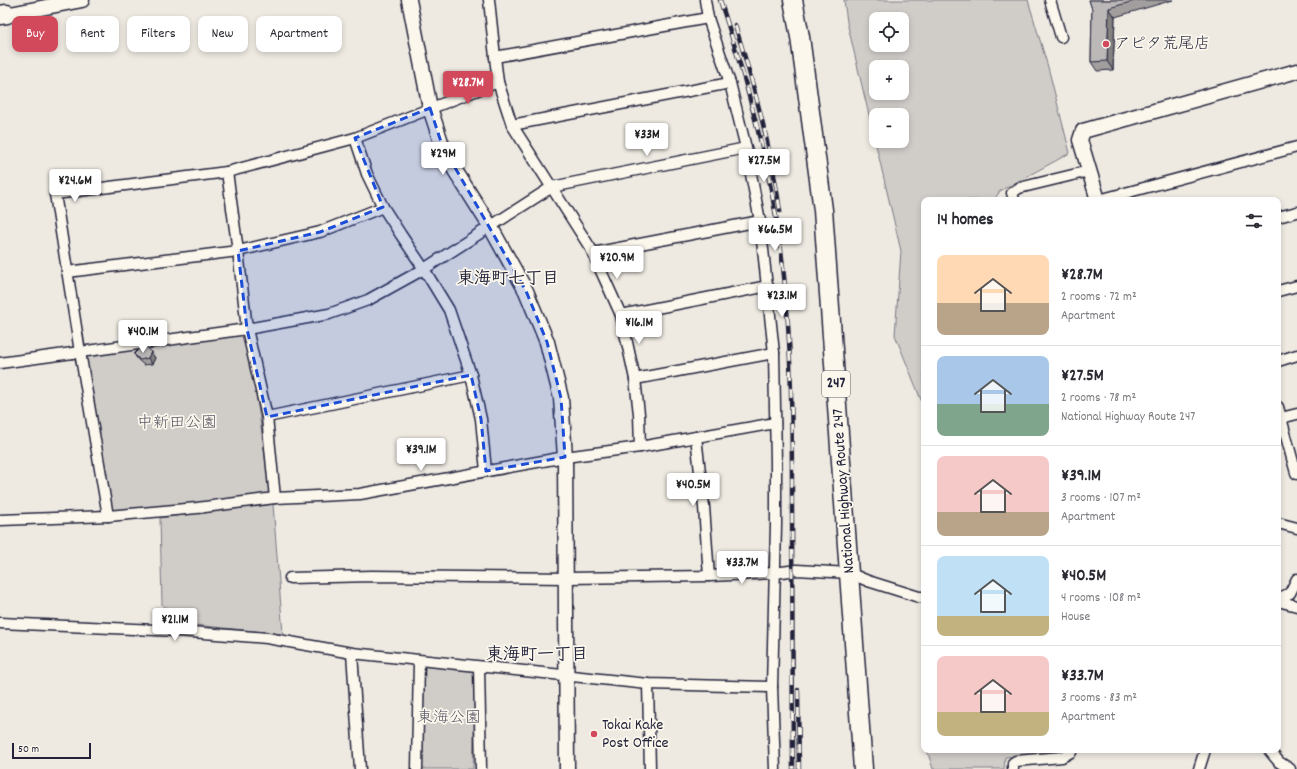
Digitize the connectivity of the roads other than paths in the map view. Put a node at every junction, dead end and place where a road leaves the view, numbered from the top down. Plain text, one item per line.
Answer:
1 (82, 0) edge
2 (409, 0) edge
3 (489, 0) edge
4 (705, 0) edge
5 (793, 0) edge
6 (1050, 0) edge
7 (2, 15) edge
8 (708, 18) junction
9 (1061, 36) dead end
10 (494, 58) junction
11 (1297, 71) edge
12 (498, 82) junction
13 (730, 83) junction
14 (430, 108) junction
15 (512, 125) junction
16 (355, 138) junction
17 (1297, 147) edge
18 (746, 148) junction
19 (1089, 171) junction
20 (226, 172) junction
21 (552, 187) junction
22 (1013, 197) edge
23 (1097, 197) edge
24 (1109, 197) edge
25 (383, 207) junction
26 (1297, 212) edge
27 (1281, 216) edge
28 (760, 221) junction
29 (490, 226) junction
30 (238, 251) junction
31 (593, 253) junction
32 (424, 269) junction
33 (67, 272) junction
34 (768, 286) junction
35 (1297, 286) edge
36 (1281, 290) edge
37 (621, 315) junction
38 (247, 329) junction
39 (80, 352) junction
40 (774, 352) junction
41 (1297, 355) edge
42 (1281, 359) edge
43 (0, 363) edge
44 (471, 375) junction
45 (635, 379) junction
46 (1297, 414) edge
47 (267, 417) junction
48 (1281, 418) joint
49 (775, 423) junction
50 (696, 437) junction
51 (640, 447) junction
52 (565, 457) junction
53 (486, 471) junction
54 (1297, 474) edge
55 (275, 498) junction
56 (108, 516) junction
57 (0, 520) edge
58 (1281, 525) edge
59 (1297, 528) edge
60 (774, 573) junction
61 (849, 573) junction
62 (709, 576) junction
63 (290, 578) dead end
64 (567, 578) junction
65 (1297, 579) edge
66 (921, 597) edge
67 (1281, 598) edge
68 (1281, 601) edge
69 (1297, 606) edge
70 (0, 623) edge
71 (352, 654) junction
72 (419, 661) junction
73 (479, 667) junction
74 (567, 676) junction
75 (648, 684) junction
76 (772, 687) junction
77 (1069, 753) edge
78 (1204, 753) edge
79 (1272, 753) edge
80 (360, 769) edge
81 (417, 769) edge
82 (481, 769) edge
83 (567, 769) edge
84 (650, 769) edge
85 (775, 769) edge
86 (863, 769) edge
87 (1013, 769) edge
88 (1199, 769) edge
89 (1290, 769) edge

1 - 7 street
2 - 14 street
3 - 10 street
4 - 8 street
5 - 61 highway, National Highway Route 247 / 247
6 - 9 street
8 - 10 street
8 - 13 street
10 - 12 street
11 - 19 street
12 - 14 street
12 - 15 street
13 - 15 street
13 - 18 street
14 - 16 street
14 - 29 street
15 - 21 street
16 - 20 street
16 - 25 street
17 - 24 street
18 - 21 street
18 - 28 street
19 - 22 street
19 - 23 street
20 - 30 street
20 - 33 street
21 - 29 street
21 - 31 street
25 - 30 street
25 - 32 street
26 - 27 street
28 - 31 street
28 - 34 street
29 - 32 street
29 - 52 street
30 - 33 street
30 - 38 street
31 - 37 street
32 - 38 street
32 - 44 street
33 - 39 street
34 - 37 street
34 - 40 street
35 - 36 street
37 - 45 street
38 - 39 street
38 - 47 street
39 - 43 street
39 - 56 street
40 - 45 street
40 - 49 street
41 - 42 street
44 - 47 street
44 - 53 street
45 - 51 street
46 - 48 street
47 - 55 street
48 - 54 street
49 - 50 street
49 - 60 street
50 - 51 street
50 - 62 street
51 - 52 street
52 - 53 street
52 - 64 street
53 - 55 street
55 - 56 street
56 - 57 street
58 - 59 street
60 - 61 street
60 - 62 street
60 - 76 street
61 - 66 street
61 - 86 highway, National Highway Route 247 / 247
62 - 64 street
63 - 64 street
64 - 74 street
65 - 67 street
68 - 69 street
70 - 71 street
71 - 72 street
71 - 80 street
72 - 73 street
72 - 81 street
73 - 74 street
73 - 82 street
74 - 75 street
74 - 83 street
75 - 76 street
75 - 84 street
76 - 85 street
77 - 87 street
78 - 88 street
79 - 89 street

